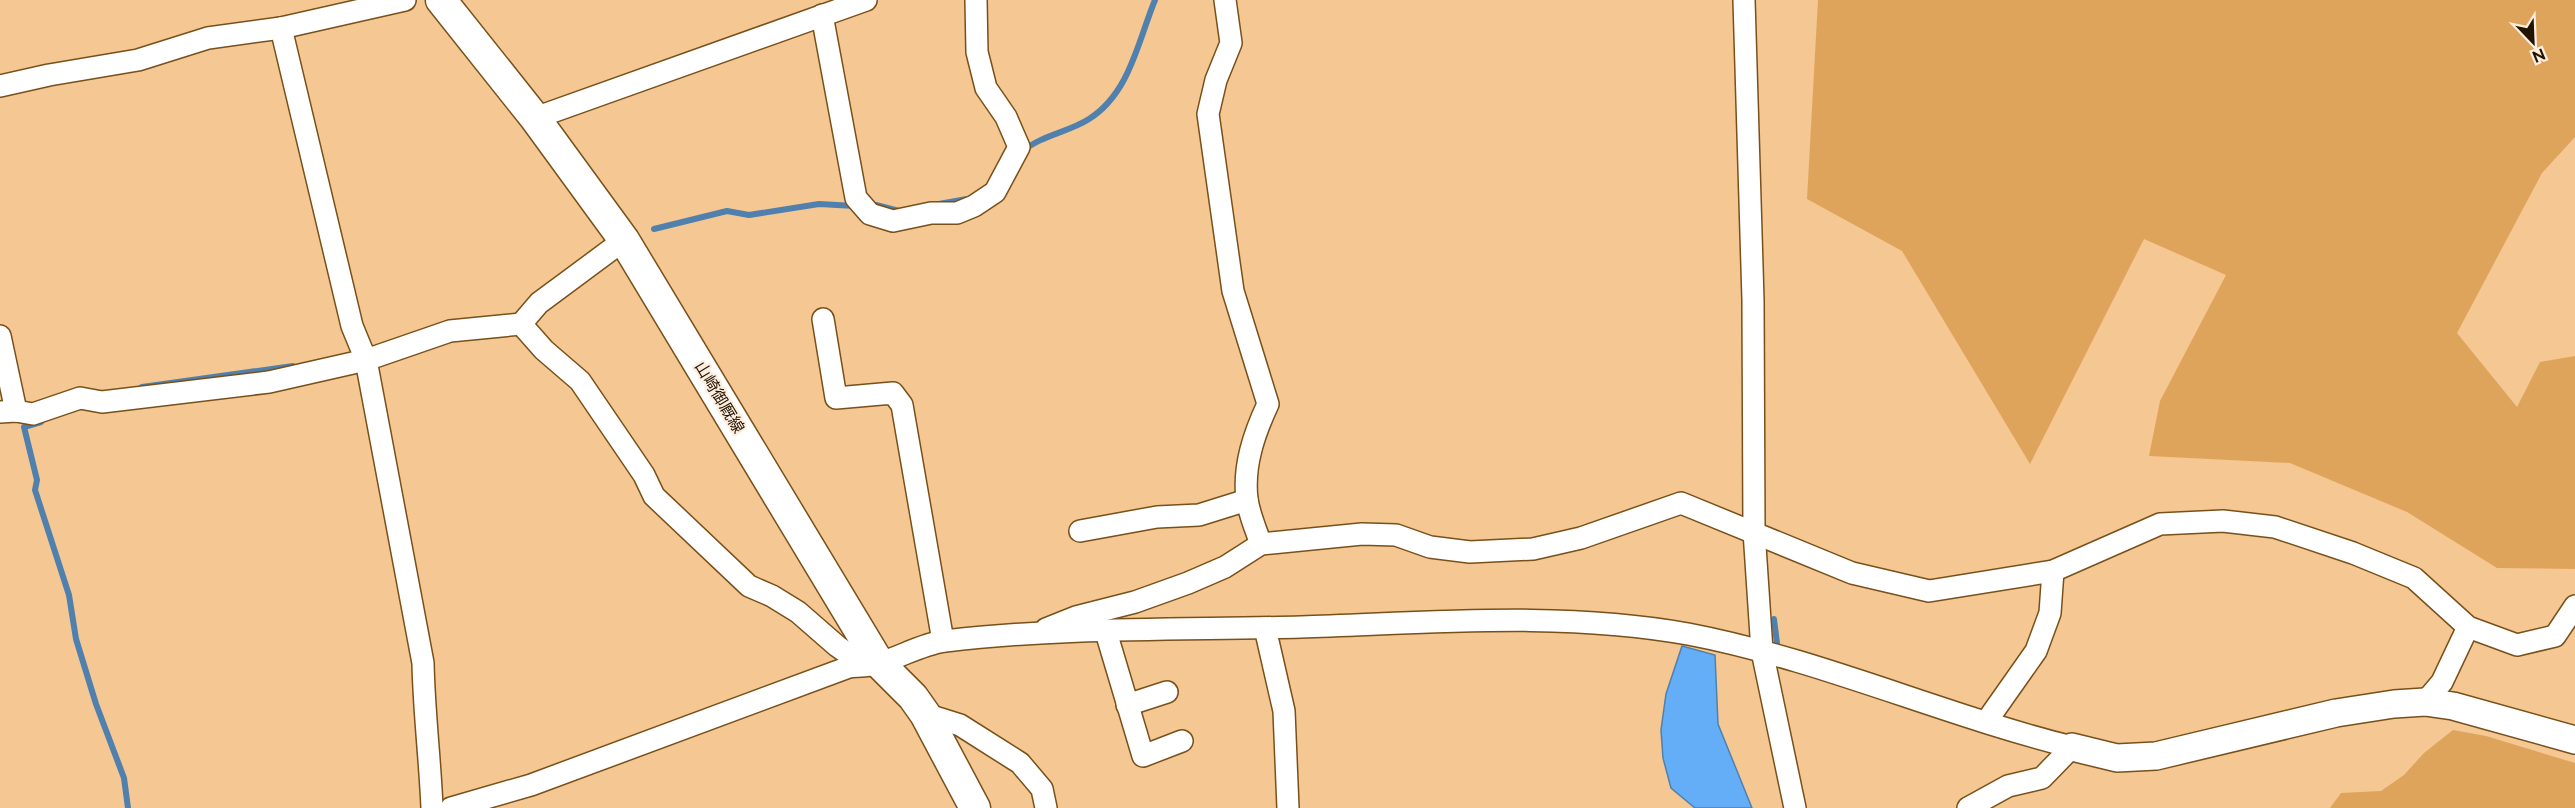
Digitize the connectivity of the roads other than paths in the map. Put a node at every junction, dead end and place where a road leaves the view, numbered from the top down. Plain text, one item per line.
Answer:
1 (405, 0) edge
2 (441, 0) edge
3 (866, 0) edge
4 (976, 0) edge
5 (1226, 0) edge
6 (1744, 0) edge
7 (829, 8) edge
8 (281, 28) junction
9 (0, 87) edge
10 (535, 118) junction
11 (624, 240) junction
12 (823, 320) dead end
13 (521, 324) junction
14 (0, 336) edge
15 (365, 360) junction
16 (8, 411) edge
17 (1247, 500) junction
18 (1080, 531) dead end
19 (1754, 531) junction
20 (1261, 544) junction
21 (2053, 571) junction
22 (2575, 606) edge
23 (2468, 627) junction
24 (1265, 628) junction
25 (1106, 632) junction
26 (1035, 634) junction
27 (942, 641) junction
28 (1762, 651) junction
29 (871, 664) junction
30 (1167, 692) dead end
31 (2425, 702) junction
32 (1127, 705) junction
33 (925, 714) junction
34 (1986, 722) junction
35 (2575, 740) edge
36 (1182, 741) dead end
37 (2072, 747) junction
38 (432, 808) edge
39 (452, 808) edge
40 (975, 808) edge
41 (1046, 808) edge
42 (1288, 808) edge
43 (1796, 808) edge
44 (1968, 808) edge

1 - 8 street
2 - 10 main road, 山崎御厩線
3 - 7 street
4 - 7 street
5 - 17 street
6 - 19 street
7 - 10 street
8 - 9 street
8 - 15 street
10 - 11 main road, 山崎御厩線
11 - 13 street
11 - 29 main road, 山崎御厩線
12 - 27 street
13 - 15 street
13 - 29 street
14 - 16 street
15 - 16 street
15 - 38 street
17 - 18 street
17 - 20 street
19 - 20 street
19 - 21 street
19 - 28 street
20 - 26 street
21 - 23 street
21 - 34 street
22 - 23 street
23 - 31 street
24 - 25 street
24 - 28 street
24 - 42 street
25 - 26 street
25 - 32 street
26 - 27 street
27 - 29 street
28 - 34 street
28 - 43 street
29 - 33 main road, 山崎御厩線
29 - 39 street
30 - 32 street
31 - 35 street
31 - 37 street
32 - 36 street
33 - 40 main road, 山崎御厩線
33 - 41 street
34 - 37 street
37 - 44 street

